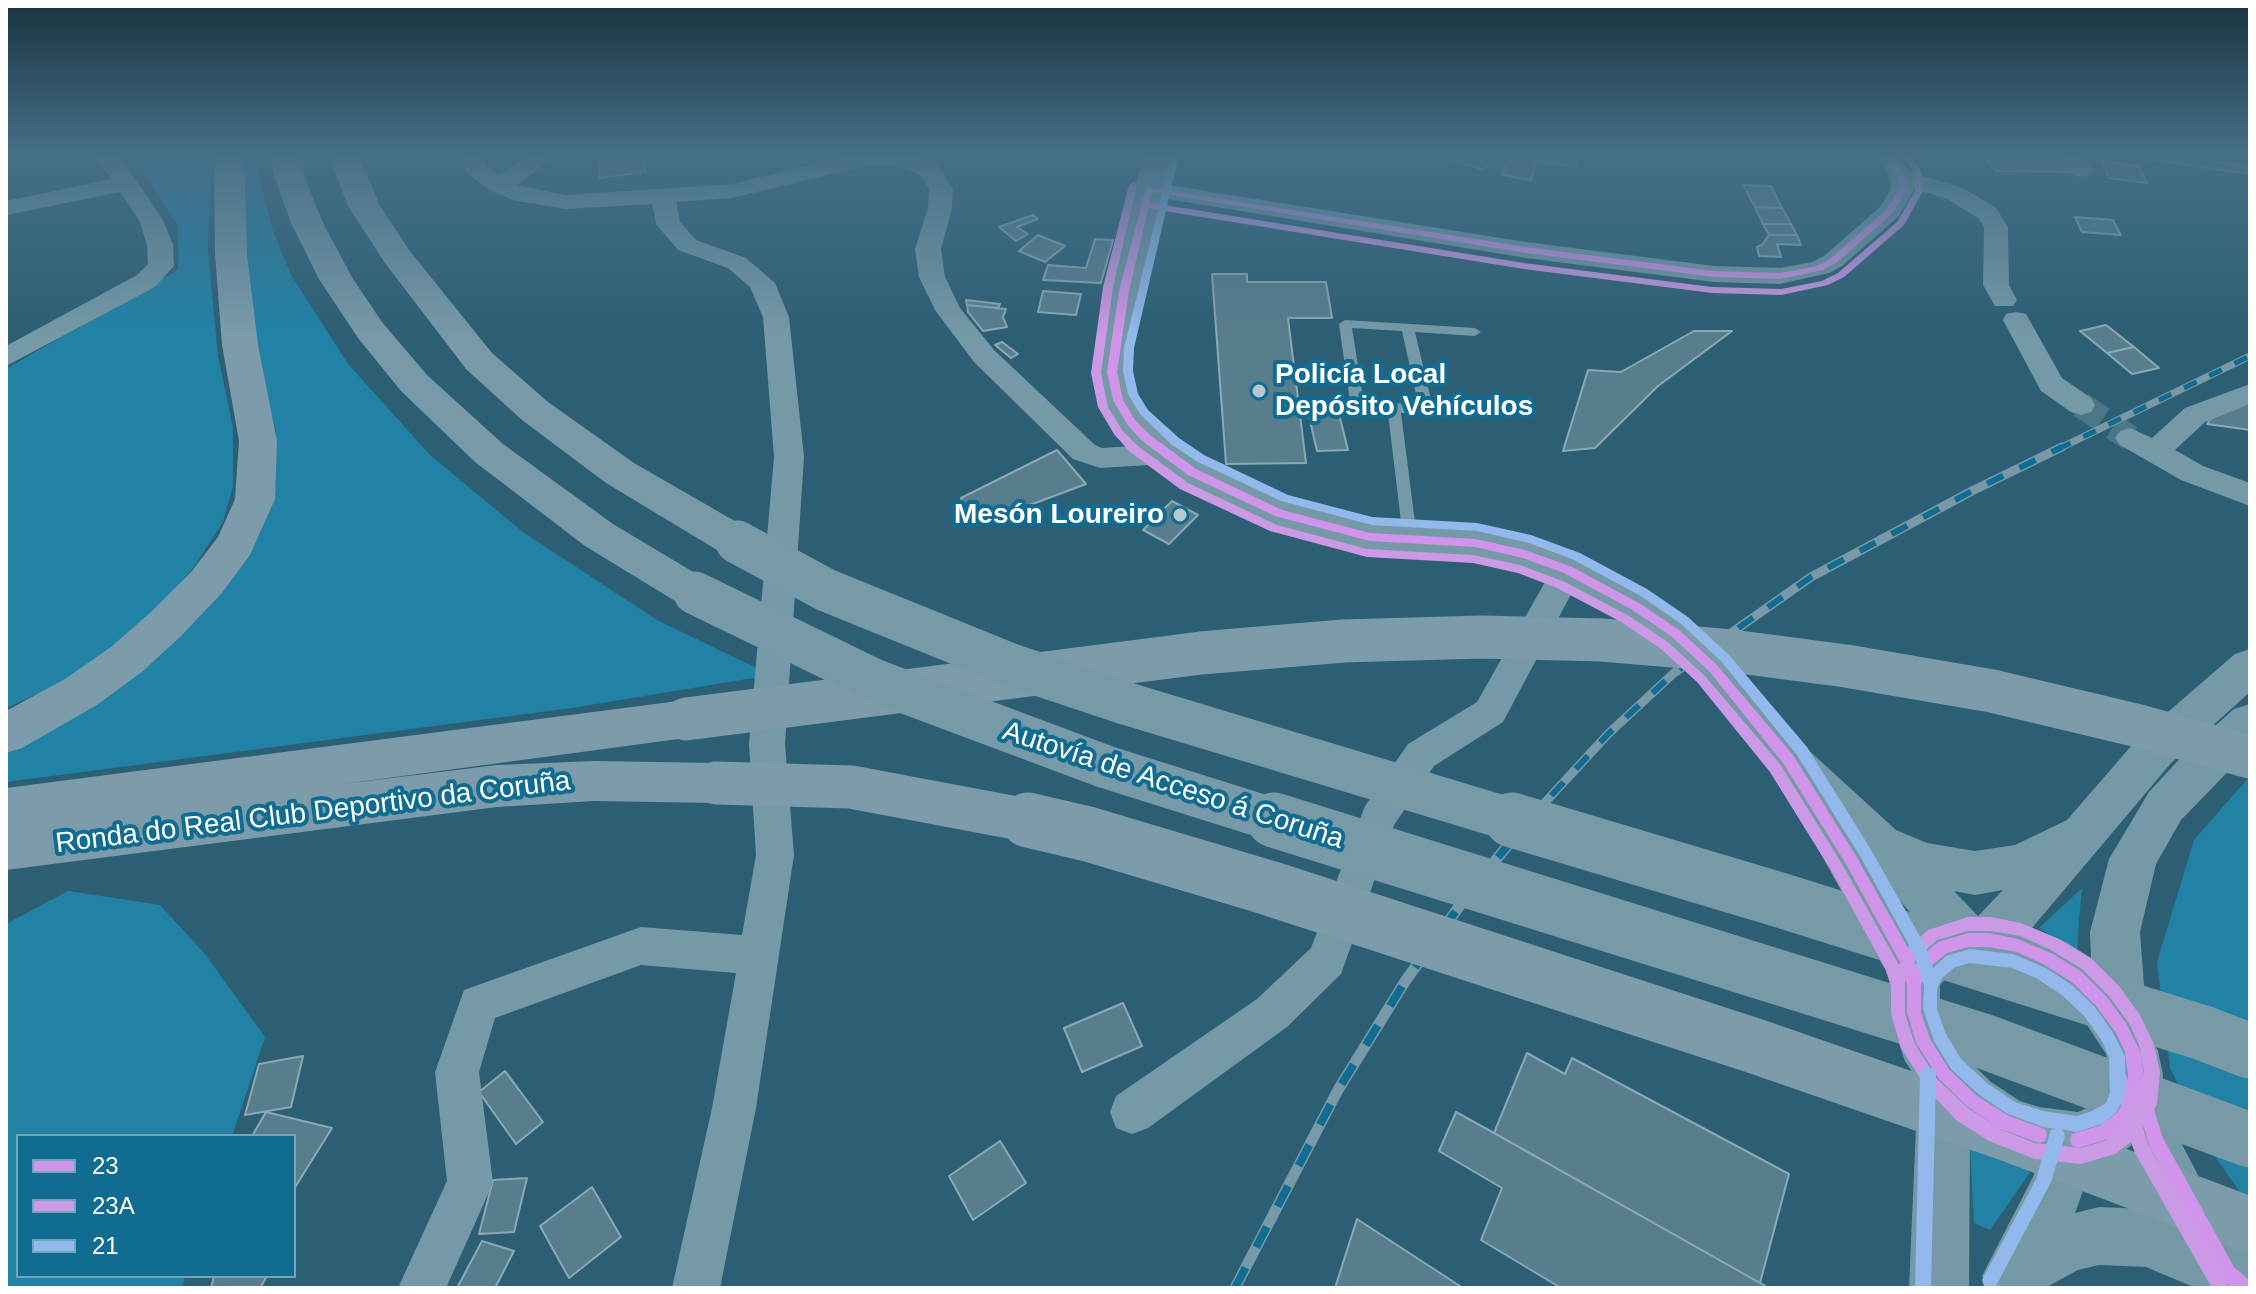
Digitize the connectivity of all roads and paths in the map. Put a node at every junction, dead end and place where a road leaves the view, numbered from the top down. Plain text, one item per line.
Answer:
1 (148, 215) edge
2 (230, 215) edge
3 (304, 215) edge
4 (370, 215) edge
5 (666, 215) edge
6 (937, 215) edge
7 (1143, 215) edge
8 (1309, 215) edge
9 (1885, 215) edge
10 (1989, 215) edge
11 (1408, 327) junction
12 (1475, 332) dead end
13 (6, 357) edge
14 (2250, 393) edge
15 (2081, 405) tunnel mouth
16 (1394, 408) junction
17 (1165, 454) junction
18 (2250, 495) edge
19 (1410, 538) junction
20 (1568, 570) junction
21 (2250, 666) edge
22 (2250, 722) edge
23 (6, 734) edge
24 (2250, 757) edge
25 (1788, 759) junction
26 (6, 809) edge
27 (2088, 830) junction
28 (1877, 843) junction
29 (6, 848) edge
30 (1979, 940) junction
31 (759, 956) junction
32 (1914, 985) junction
33 (2128, 1051) junction
34 (2250, 1051) edge
35 (1944, 1074) junction
36 (1132, 1112) dead end
37 (2075, 1140) junction
38 (2250, 1140) edge
39 (2241, 1262) edge
40 (2008, 1281) edge
41 (422, 1288) edge
42 (696, 1288) edge
43 (1939, 1288) edge

1 - 13 street
2 - 23 highway
3 - 38 highway, Autovía de Acceso á Coruña, bridge
4 - 34 highway, bridge
5 - 31 street
6 - 17 street
7 - 17 street
8 - 9 street
10 - 15 street
11 - 12 lane
11 - 16 lane
11 - 16 lane
14 - 18 street
16 - 19 lane
17 - 19 street
19 - 20 street
20 - 25 street
20 - 36 street
21 - 27 street
22 - 33 street
24 - 26 highway, Ronda do Real Club Deportivo da Coruña, bridge
25 - 28 street
25 - 32 street
27 - 28 street
27 - 30 street
28 - 30 street
29 - 39 highway, Ronda do Real Club Deportivo da Coruña, bridge
30 - 32 street
30 - 33 street
31 - 41 street
31 - 42 street
32 - 35 street
33 - 37 street
33 - 39 street
35 - 37 street
35 - 43 street
37 - 39 street
37 - 40 street
39 - 40 street

